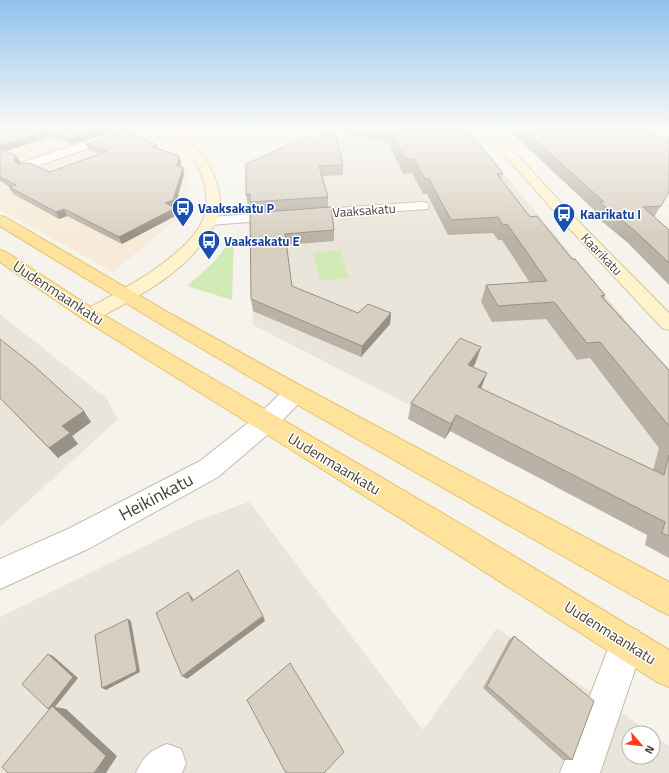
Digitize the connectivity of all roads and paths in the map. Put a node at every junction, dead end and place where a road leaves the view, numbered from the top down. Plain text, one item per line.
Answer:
1 (203, 165) edge
2 (520, 165) edge
3 (422, 206) dead end
4 (0, 220) edge
5 (210, 221) junction
6 (0, 254) edge
7 (126, 295) junction
8 (90, 315) junction
9 (669, 324) edge
10 (295, 393) junction
11 (266, 422) junction
12 (0, 574) edge
13 (669, 599) edge
14 (627, 643) junction
15 (669, 670) edge
16 (580, 773) edge

1 - 5 street
2 - 9 street, Kaarikatu
3 - 5 street, Vaaksakatu
4 - 7 main road, Uudenmaankatu
5 - 7 street
6 - 8 main road, Uudenmaankatu
7 - 8 street
7 - 10 main road, Uudenmaankatu
8 - 11 main road, Uudenmaankatu
10 - 11 street, Heikinkatu
10 - 13 main road, Uudenmaankatu
11 - 12 street, Heikinkatu
11 - 14 main road, Uudenmaankatu
14 - 15 main road, Uudenmaankatu
14 - 16 street

